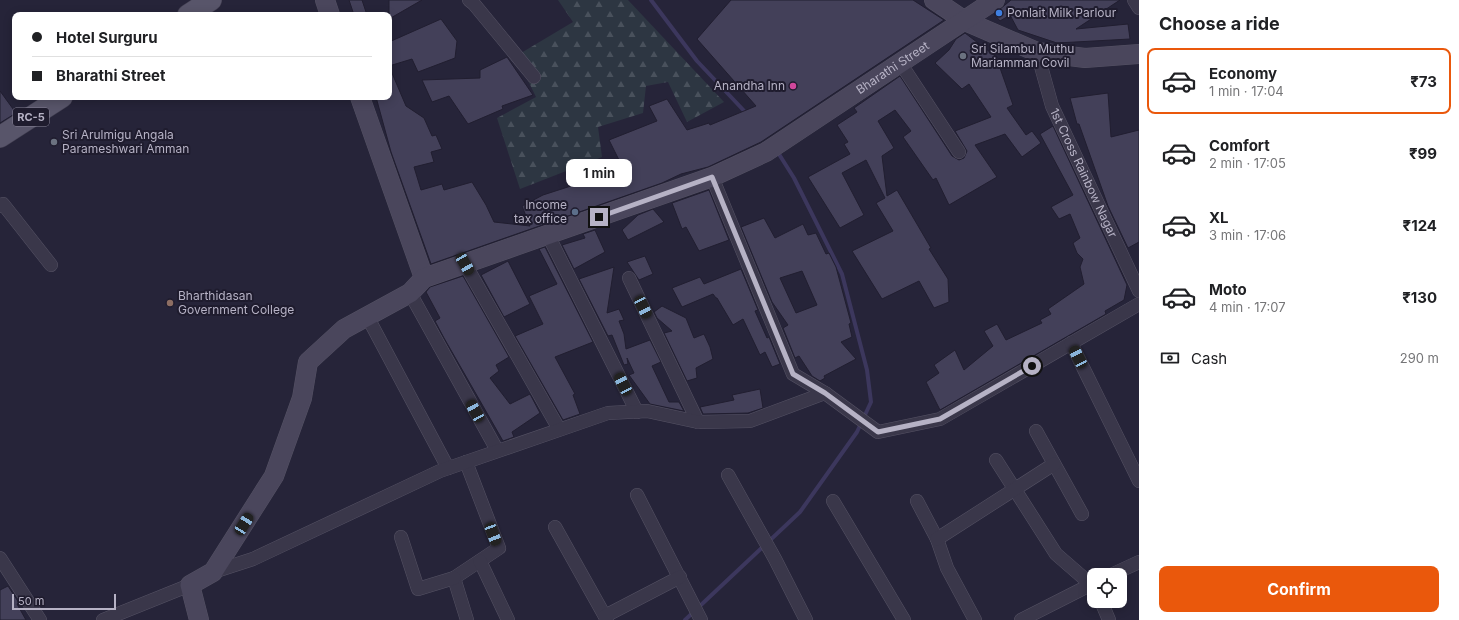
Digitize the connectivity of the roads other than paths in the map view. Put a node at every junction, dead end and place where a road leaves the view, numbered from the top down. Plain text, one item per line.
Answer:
1 (211, 0) edge
2 (325, 0) edge
3 (469, 0) edge
4 (934, 0) edge
5 (995, 0) edge
6 (1134, 0) edge
7 (1139, 8) edge
8 (193, 12) edge
9 (329, 12) edge
10 (965, 21) junction
11 (1037, 52) junction
12 (1139, 54) edge
13 (901, 64) junction
14 (534, 78) dead end
15 (57, 100) edge
16 (361, 100) edge
17 (0, 137) edge
18 (959, 152) dead end
19 (712, 177) junction
20 (0, 206) edge
21 (548, 235) junction
22 (465, 264) junction
23 (51, 265) dead end
24 (424, 278) junction
25 (629, 278) dead end
26 (1139, 291) edge
27 (410, 293) junction
28 (1139, 304) edge
29 (367, 316) junction
30 (1071, 343) junction
31 (825, 393) junction
32 (637, 412) junction
33 (698, 422) junction
34 (559, 429) junction
35 (1036, 432) dead end
36 (497, 450) junction
37 (996, 460) dead end
38 (466, 462) junction
39 (1054, 464) junction
40 (448, 468) junction
41 (728, 475) dead end
42 (1139, 481) edge
43 (1016, 491) junction
44 (637, 495) dead end
45 (833, 501) dead end
46 (917, 501) dead end
47 (1082, 514) dead end
48 (555, 526) dead end
49 (401, 537) dead end
50 (937, 539) junction
51 (0, 558) edge
52 (480, 561) junction
53 (1139, 562) edge
54 (1126, 568) edge
55 (213, 572) junction
56 (680, 577) junction
57 (454, 578) junction
58 (1087, 578) edge
59 (190, 585) junction
60 (1087, 587) edge
61 (1104, 608) edge
62 (606, 618) edge
63 (40, 620) edge
64 (103, 620) edge
65 (199, 620) edge
66 (467, 620) edge
67 (508, 620) edge
68 (701, 620) edge
69 (806, 620) edge
70 (904, 620) edge
71 (975, 620) edge
72 (1021, 620) edge
73 (1109, 620) edge

1 - 8 main road
2 - 9 street
3 - 14 street
4 - 10 street
5 - 10 street, Bharathi Street
6 - 7 street
10 - 11 street
10 - 13 street, Bharathi Street
11 - 12 street
11 - 26 street, 1st Cross Rainbow Nagar
13 - 18 street
13 - 19 street, Bharathi Street
15 - 17 main road, RC-5
16 - 24 street
19 - 21 street
19 - 31 street
20 - 23 street
21 - 22 street
21 - 32 street
22 - 24 street
22 - 34 street
24 - 27 street
25 - 33 street
27 - 29 street
27 - 36 street
28 - 30 street
29 - 40 street
29 - 55 street
30 - 31 street
30 - 42 street
31 - 33 street
32 - 33 street
32 - 34 street
34 - 36 street
35 - 39 street
36 - 38 street
37 - 43 street
38 - 40 street
38 - 52 street
39 - 43 street
39 - 47 street
40 - 55 street
41 - 69 street
43 - 50 street
43 - 58 street
44 - 56 street
45 - 70 street
46 - 50 street
48 - 62 street
49 - 57 street
50 - 71 street
51 - 63 street
52 - 57 street
52 - 67 street
53 - 54 street
55 - 59 street
56 - 62 street
56 - 68 street
57 - 66 street
59 - 64 street
59 - 65 street
60 - 72 street
61 - 73 street

